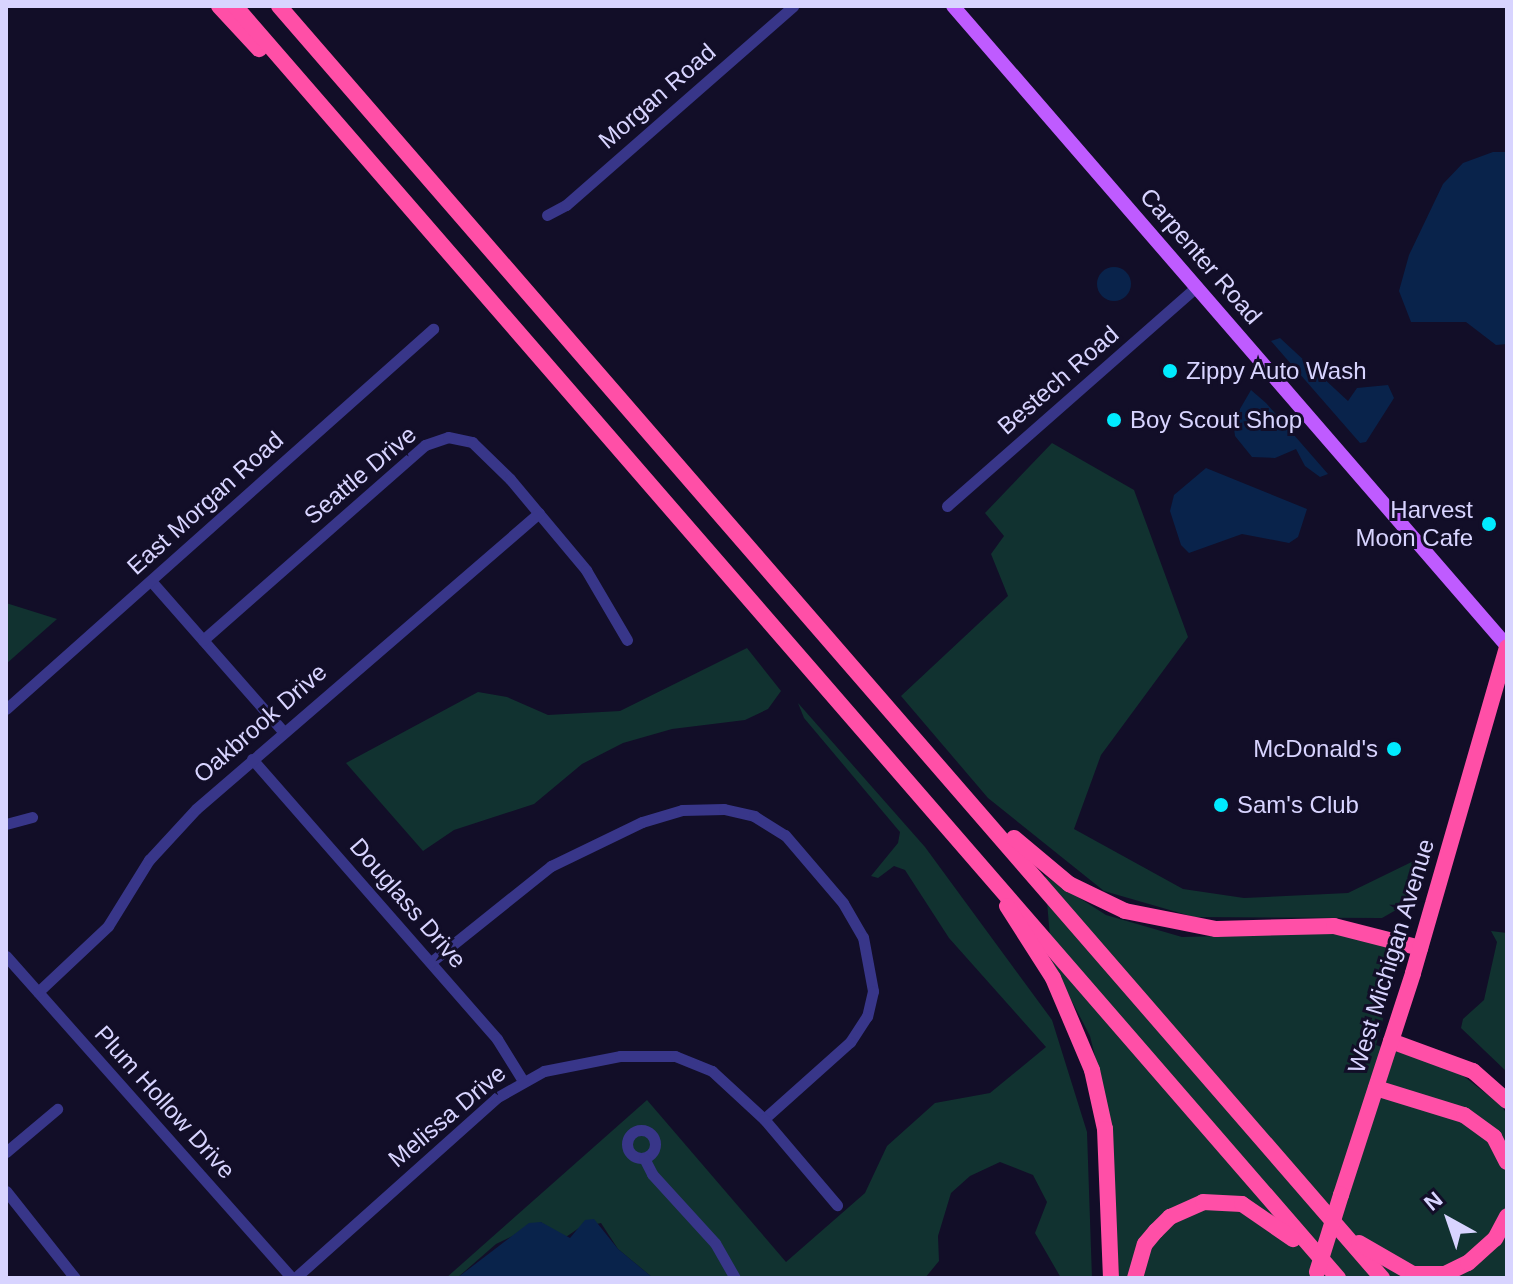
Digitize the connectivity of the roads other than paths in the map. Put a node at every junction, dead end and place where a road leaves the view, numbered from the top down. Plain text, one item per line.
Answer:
1 (219, 6) edge
2 (235, 6) edge
3 (279, 6) edge
4 (793, 6) edge
5 (953, 6) edge
6 (346, 134) junction
7 (547, 215) dead end
8 (1197, 286) junction
9 (433, 329) dead end
10 (947, 506) dead end
11 (539, 513) junction
12 (151, 581) junction
13 (203, 640) junction
14 (627, 640) dead end
15 (1507, 646) edge
16 (6, 709) edge
17 (283, 731) junction
18 (252, 759) junction
19 (944, 771) junction
20 (32, 817) dead end
21 (6, 824) edge
22 (981, 864) junction
23 (1420, 948) junction
24 (6, 956) edge
25 (431, 962) junction
26 (38, 992) junction
27 (1391, 1041) junction
28 (523, 1081) junction
29 (1376, 1088) junction
30 (1507, 1101) edge
31 (57, 1109) dead end
32 (764, 1119) junction
33 (6, 1152) edge
34 (644, 1158) dead end
35 (1507, 1162) edge
36 (6, 1191) edge
37 (837, 1205) dead end
38 (1507, 1216) edge
39 (1328, 1220) junction
40 (1325, 1274) edge
41 (75, 1278) edge
42 (294, 1278) edge
43 (735, 1278) edge
44 (1111, 1278) edge
45 (1135, 1278) edge
46 (1382, 1278) edge

1 - 6 highway
2 - 6 highway
3 - 19 highway
4 - 7 street, Morgan Road
5 - 8 main road, Carpenter Road
6 - 22 highway
8 - 10 street, Bestech Road
8 - 15 main road, Carpenter Road
9 - 12 street, East Morgan Road
11 - 13 street, Seattle Drive
11 - 14 street, Seattle Drive
11 - 17 street, Oakbrook Drive
12 - 13 street
12 - 16 street, East Morgan Road
13 - 17 street
15 - 23 highway, West Michigan Avenue
17 - 18 street, Oakbrook Drive
18 - 25 street, Douglass Drive
18 - 26 street, Oakbrook Drive
19 - 23 highway
19 - 39 highway
20 - 21 street
22 - 40 highway
22 - 44 highway
23 - 27 highway, West Michigan Avenue
24 - 26 street, Plum Hollow Drive
25 - 28 street, Douglass Drive
25 - 32 street
26 - 42 street, Plum Hollow Drive
27 - 29 highway, West Michigan Avenue
27 - 30 highway
28 - 32 street, Melissa Drive
28 - 42 street, Melissa Drive
29 - 35 highway
29 - 40 highway, West Michigan Avenue, bridge
31 - 33 street
32 - 37 street, Melissa Drive
34 - 43 street
36 - 41 street
38 - 39 highway
39 - 46 highway
40 - 45 highway

